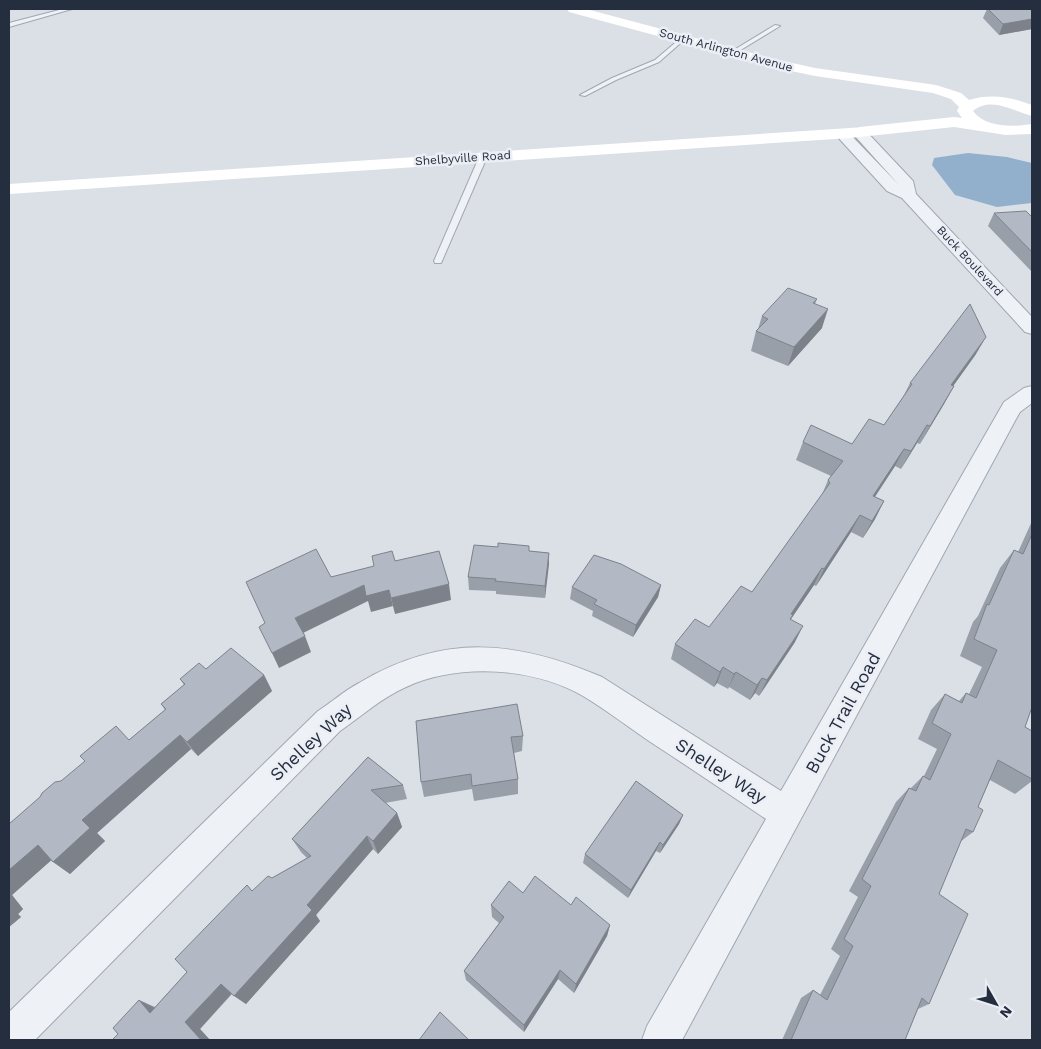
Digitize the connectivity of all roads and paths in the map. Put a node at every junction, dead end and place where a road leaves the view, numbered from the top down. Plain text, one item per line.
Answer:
1 (69, 9) edge
2 (573, 9) edge
3 (9, 24) edge
4 (777, 26) dead end
5 (682, 39) junction
6 (732, 53) junction
7 (881, 80) junction
8 (583, 95) dead end
9 (1000, 101) junction
10 (966, 108) junction
11 (1032, 111) edge
12 (982, 124) junction
13 (918, 125) junction
14 (1032, 129) edge
15 (1006, 130) junction
16 (859, 132) junction
17 (841, 133) junction
18 (1032, 140) edge
19 (483, 157) junction
20 (9, 189) edge
21 (908, 195) junction
22 (438, 261) dead end
23 (1032, 328) edge
24 (1032, 393) edge
25 (787, 814) junction
26 (9, 1039) edge
27 (661, 1040) edge

1 - 3 lane
2 - 5 main road, South Arlington Avenue
4 - 6 lane
5 - 6 main road, South Arlington Avenue
5 - 8 lane
6 - 7 main road, South Arlington Avenue
7 - 9 main road, South Arlington Avenue
7 - 10 main road, South Arlington Avenue
9 - 10 main road
9 - 11 main road, South Arlington Avenue
10 - 12 main road, South Arlington Avenue
10 - 13 main road
12 - 13 main road
12 - 15 main road
13 - 16 main road, Shelbyville Road
14 - 15 main road
15 - 18 main road
16 - 17 main road, Shelbyville Road
16 - 21 street, Buck Boulevard
17 - 19 main road, Shelbyville Road
17 - 21 street, Buck Boulevard
19 - 20 main road, Shelbyville Road
19 - 22 lane
21 - 23 street, Buck Boulevard
24 - 25 street, Buck Trail Road
25 - 26 street, Shelley Way
25 - 27 street, Buck Trail Road

